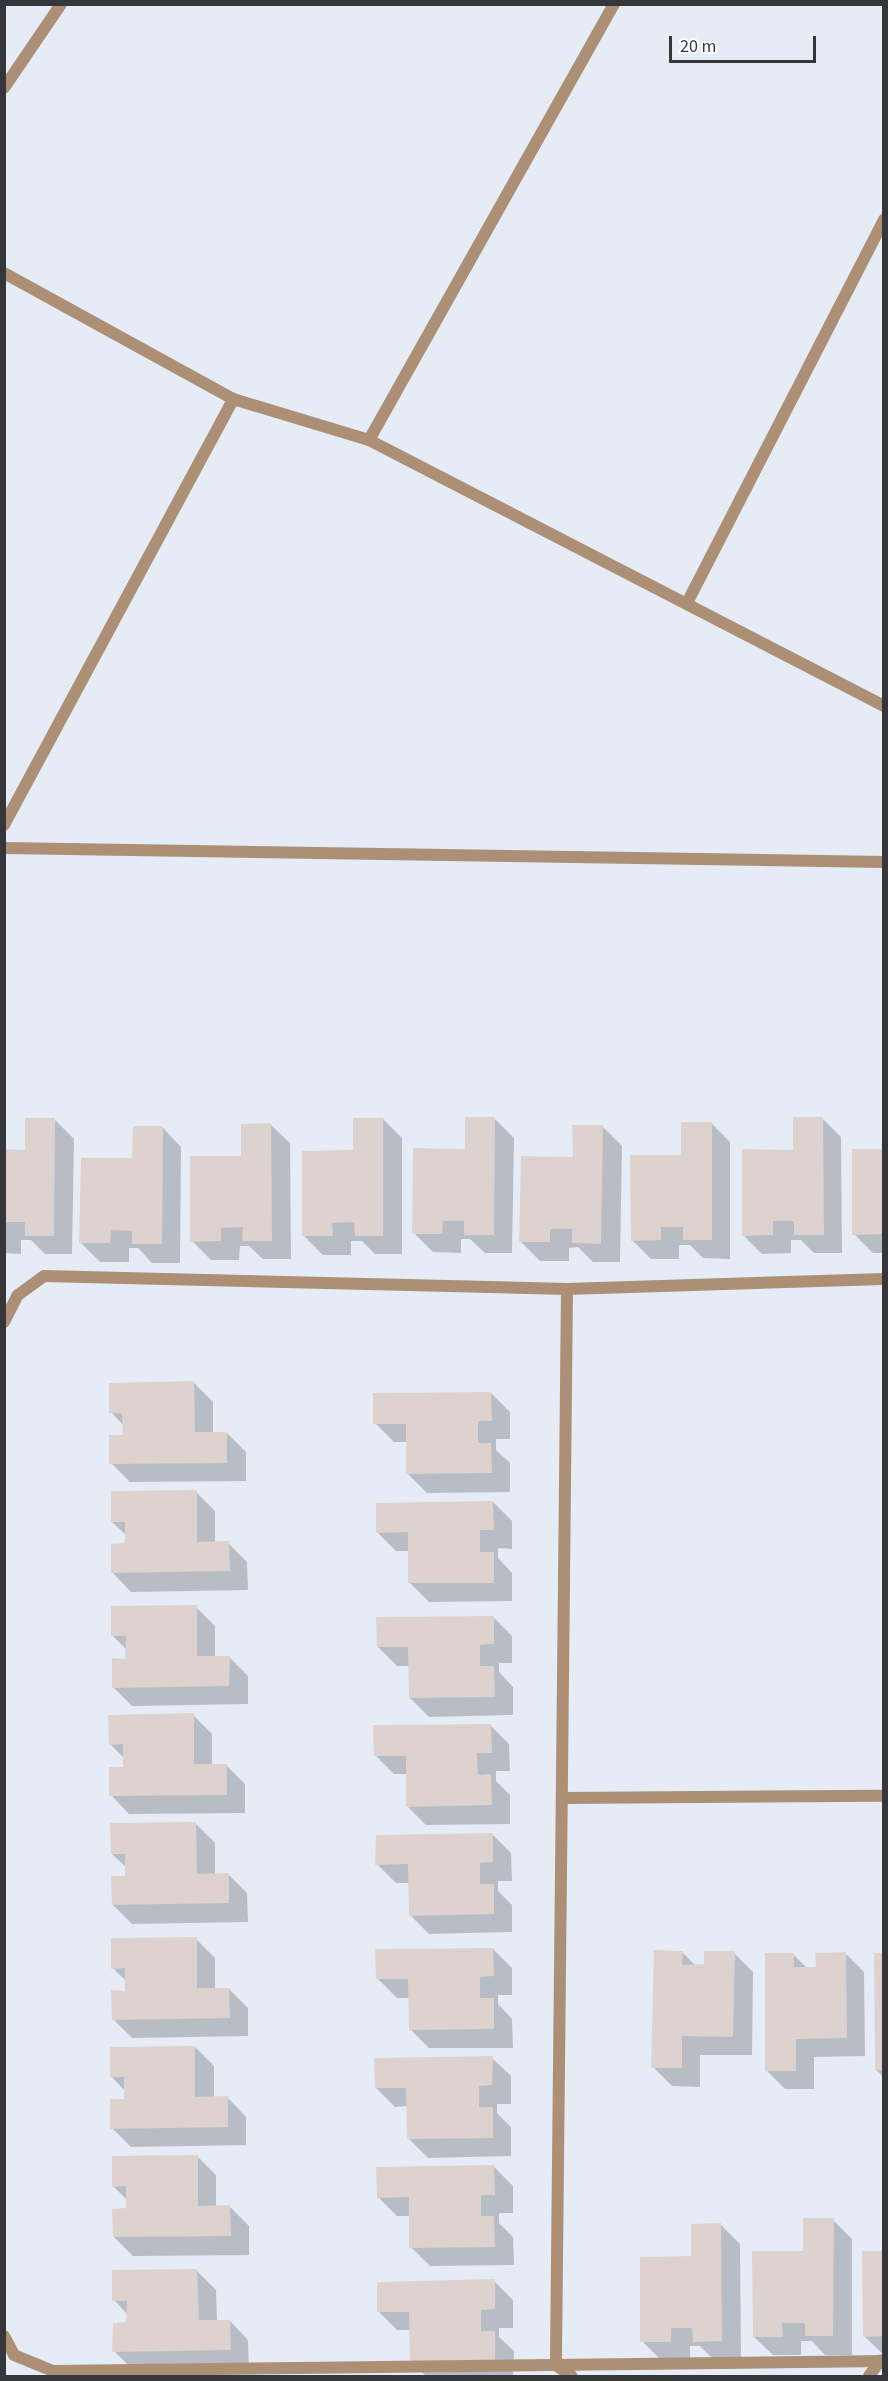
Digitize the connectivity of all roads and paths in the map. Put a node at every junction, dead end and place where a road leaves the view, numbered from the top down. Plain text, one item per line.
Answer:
1 (61, 4) edge
2 (614, 4) edge
3 (4, 88) edge
4 (884, 220) edge
5 (4, 273) edge
6 (233, 399) junction
7 (369, 440) junction
8 (687, 603) junction
9 (884, 706) edge
10 (4, 825) edge
11 (4, 848) edge
12 (884, 862) edge
13 (884, 1279) edge
14 (567, 1289) junction
15 (4, 1322) edge
16 (884, 1796) edge
17 (564, 1798) junction
18 (4, 2336) edge
19 (882, 2361) edge
20 (556, 2365) junction
21 (572, 2376) edge
22 (869, 2376) edge

1 - 3 street
2 - 7 street
4 - 8 street
5 - 6 street
6 - 7 street
6 - 10 street
7 - 8 street
8 - 9 street
11 - 12 street
13 - 14 street
14 - 15 street
14 - 17 street
16 - 17 street
17 - 20 street
18 - 20 street
19 - 20 street
19 - 22 street
20 - 21 street

